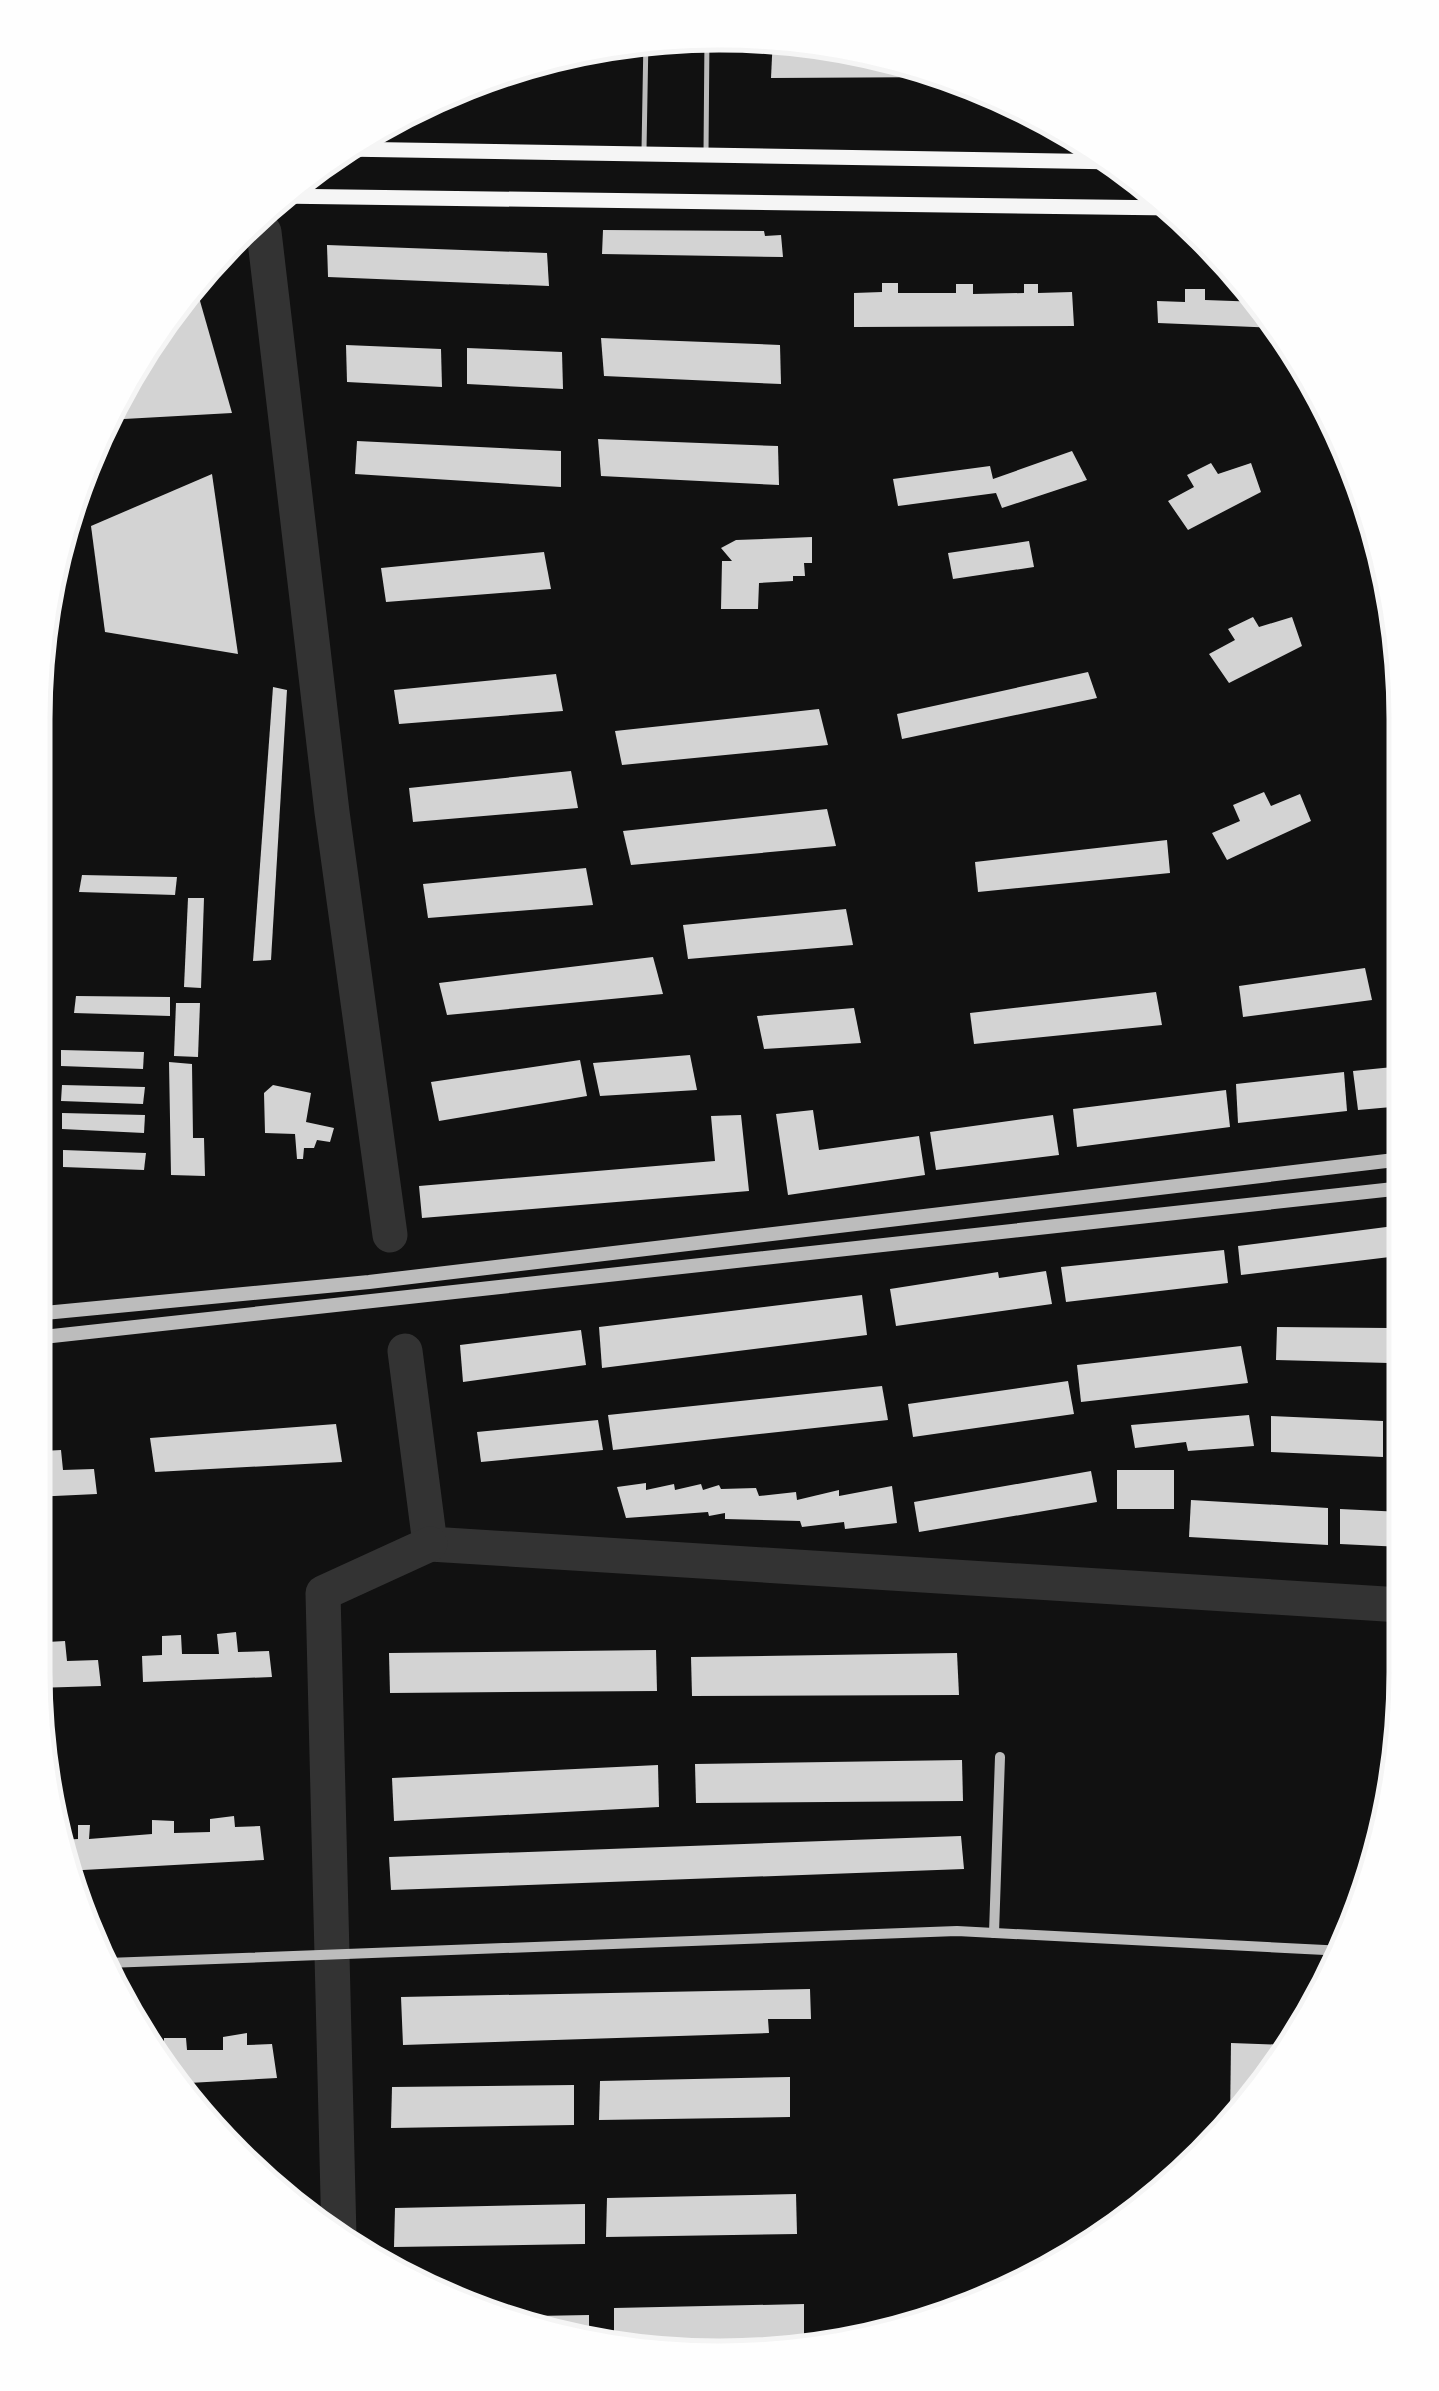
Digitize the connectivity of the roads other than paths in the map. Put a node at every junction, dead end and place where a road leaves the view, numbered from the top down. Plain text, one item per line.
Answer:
1 (707, 50) edge
2 (646, 54) edge
3 (371, 149) edge
4 (644, 154) junction
5 (706, 154) junction
6 (1088, 161) edge
7 (302, 196) edge
8 (1151, 208) edge
9 (1389, 1161) edge
10 (1389, 1190) edge
11 (50, 1312) edge
12 (50, 1336) edge
13 (1000, 1757) dead end
14 (994, 1933) junction
15 (1328, 1950) edge
16 (117, 1963) edge

1 - 5 lane
2 - 4 lane
3 - 4 main road
4 - 5 main road
5 - 6 main road
7 - 8 main road
9 - 11 street
10 - 12 street
13 - 14 street
14 - 15 street
14 - 16 street

